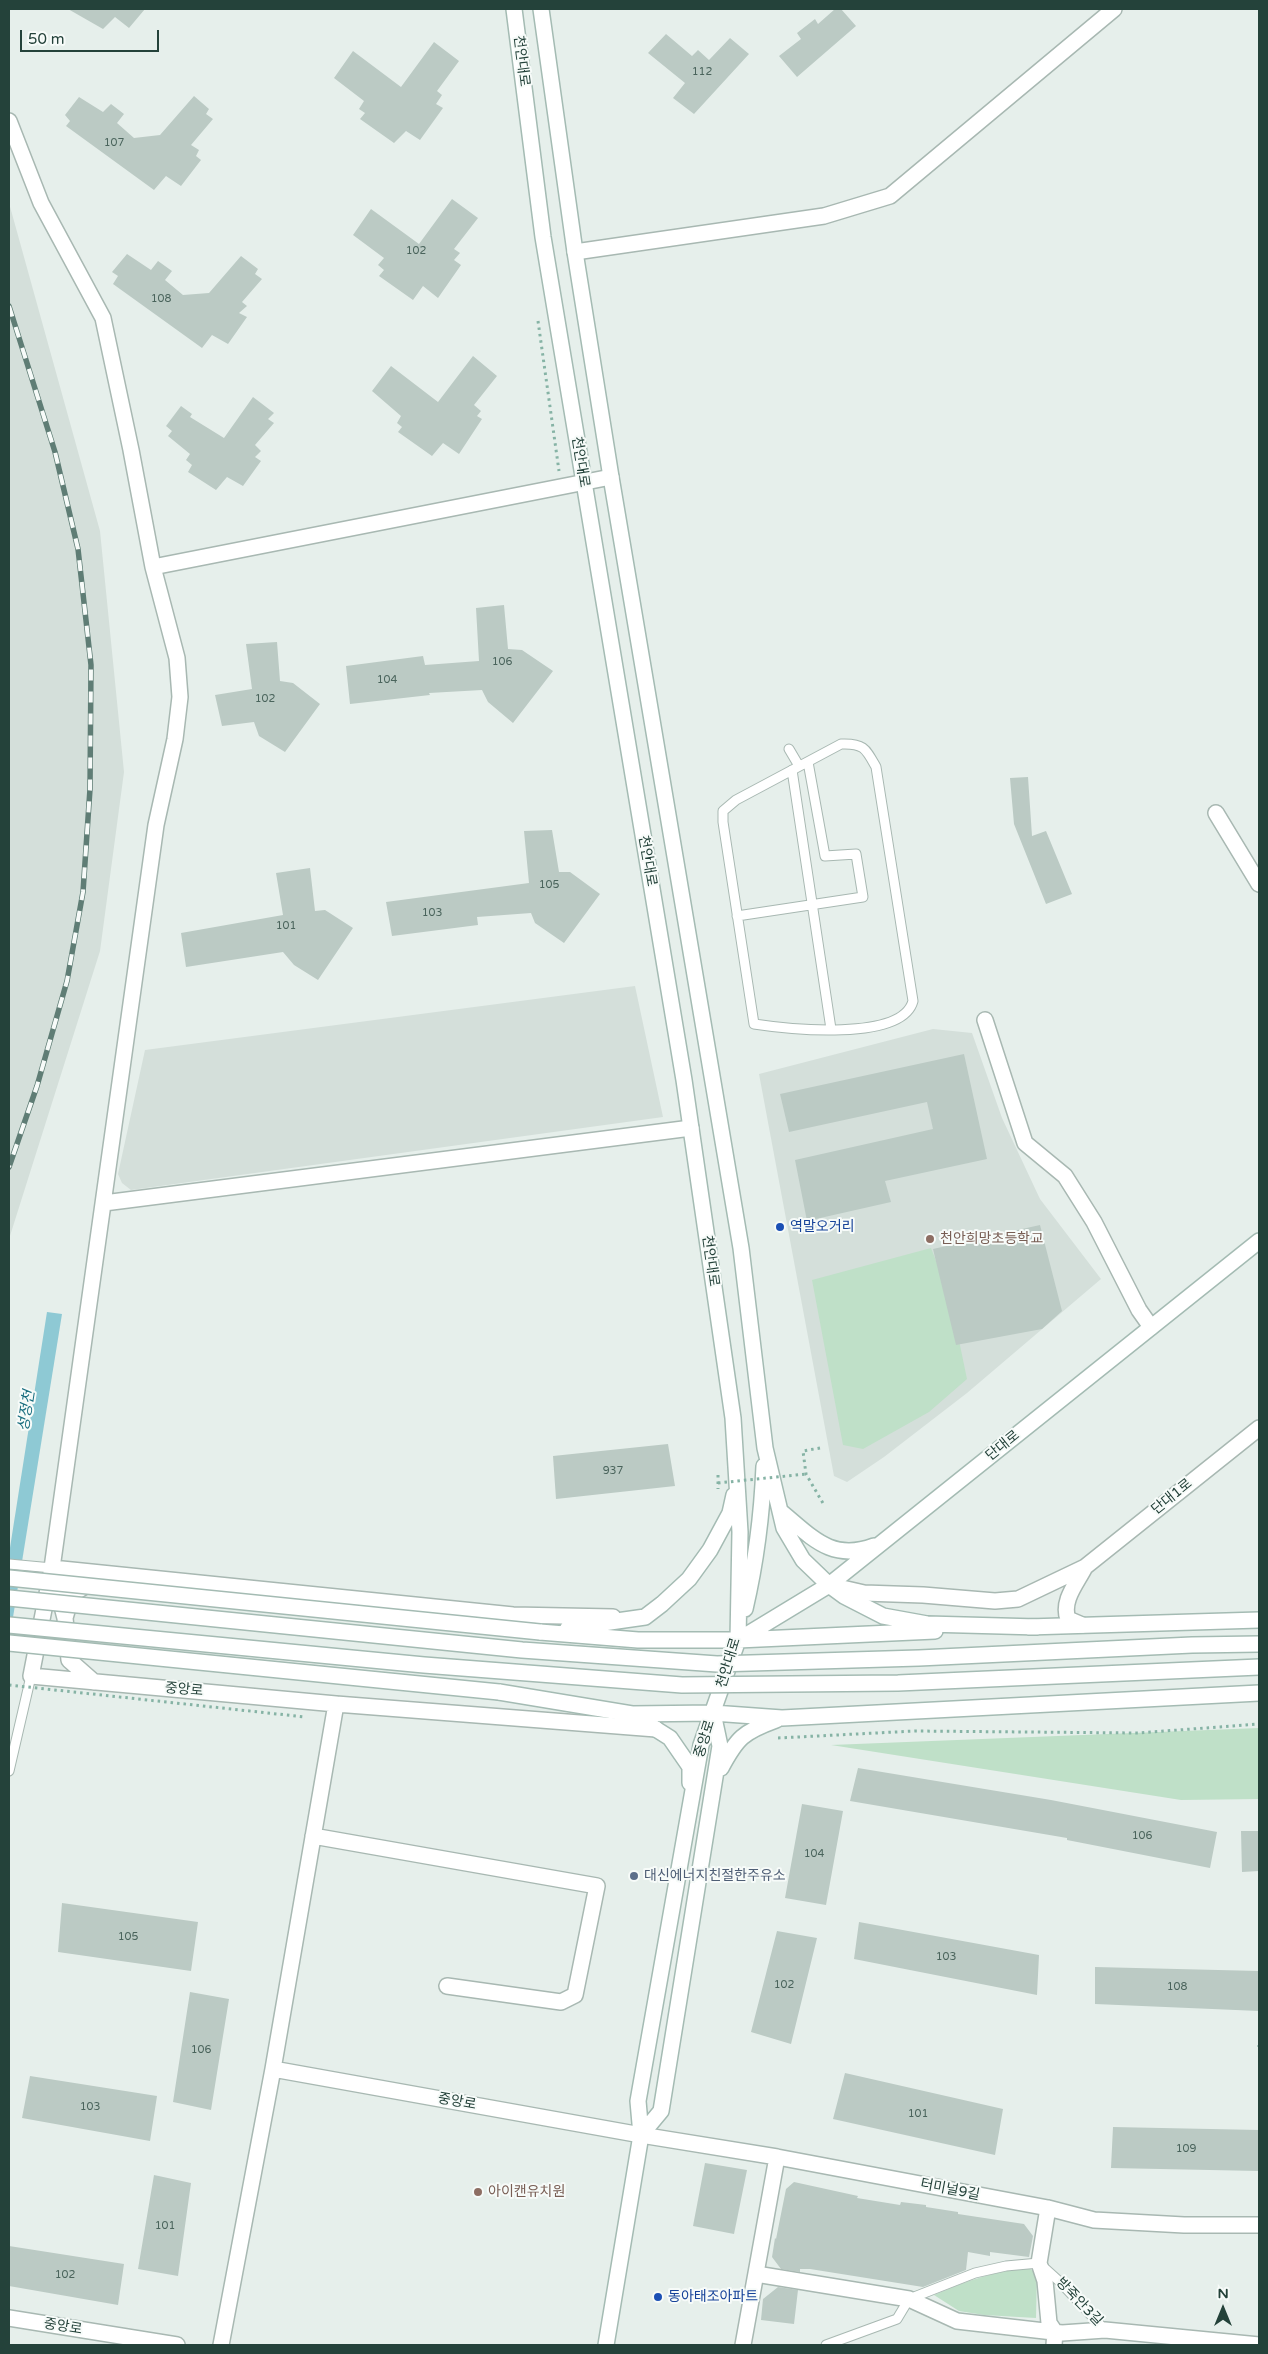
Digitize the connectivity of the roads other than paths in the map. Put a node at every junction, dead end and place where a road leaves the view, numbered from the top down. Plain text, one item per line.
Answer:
1 (514, 9) edge
2 (541, 9) edge
3 (1114, 9) edge
4 (9, 122) edge
5 (575, 252) junction
6 (611, 477) junction
7 (584, 482) junction
8 (153, 567) junction
9 (789, 749) dead end
10 (808, 762) junction
11 (795, 768) junction
12 (1216, 813) dead end
13 (1259, 884) edge
14 (813, 904) junction
15 (737, 916) junction
16 (985, 1020) dead end
17 (831, 1029) junction
18 (691, 1128) junction
19 (104, 1203) junction
20 (1259, 1240) edge
21 (1151, 1327) junction
22 (1259, 1428) edge
23 (765, 1448) junction
24 (737, 1482) junction
25 (780, 1511) junction
26 (883, 1542) junction
27 (9, 1564) edge
28 (1085, 1567) junction
29 (52, 1568) junction
30 (106, 1573) junction
31 (9, 1578) edge
32 (829, 1585) junction
33 (9, 1598) edge
34 (65, 1618) junction
35 (645, 1618) junction
36 (1259, 1620) edge
37 (9, 1624) edge
38 (1082, 1626) junction
39 (1038, 1627) junction
40 (540, 1632) junction
41 (738, 1640) junction
42 (9, 1643) edge
43 (1259, 1644) edge
44 (1259, 1667) edge
45 (31, 1676) junction
46 (94, 1682) junction
47 (1259, 1693) edge
48 (336, 1704) junction
49 (713, 1713) junction
50 (632, 1714) junction
51 (782, 1718) junction
52 (656, 1729) junction
53 (9, 1771) edge
54 (715, 1778) junction
55 (690, 1812) junction
56 (313, 1836) junction
57 (447, 1986) dead end
58 (273, 2069) junction
59 (641, 2135) junction
60 (777, 2157) junction
61 (1048, 2208) junction
62 (1259, 2225) edge
63 (1039, 2263) junction
64 (756, 2274) junction
65 (909, 2299) junction
66 (9, 2318) edge
67 (1105, 2330) junction
68 (1055, 2339) edge
69 (177, 2345) edge
70 (221, 2345) edge
71 (606, 2345) edge
72 (743, 2345) edge
73 (826, 2345) edge
74 (1259, 2345) edge

1 - 7 street, 천안대로
2 - 5 street, 천안대로
3 - 5 street
4 - 8 street
5 - 6 street, 천안대로
6 - 7 street
6 - 23 street, 천안대로
7 - 8 street
7 - 18 street, 천안대로
8 - 19 street
9 - 11 lane
10 - 11 lane
10 - 14 lane
10 - 17 lane
11 - 14 lane
11 - 15 lane
12 - 13 street
14 - 15 lane
14 - 17 lane
15 - 17 lane
16 - 21 street
18 - 19 street
18 - 24 street, 천안대로
19 - 29 street
20 - 21 street, 단대로
21 - 26 street, 단대로
22 - 28 street, 단대1로
23 - 25 street
23 - 41 street
24 - 35 street
24 - 41 street, 천안대로
25 - 26 street
25 - 32 street
26 - 32 street, 단대로
27 - 29 lane
28 - 32 street
28 - 38 street
29 - 30 street
29 - 34 street
29 - 45 street
30 - 34 street
30 - 35 street
31 - 40 street, bridge
32 - 39 street
32 - 41 street, 단대로
33 - 43 street, bridge
34 - 46 street
35 - 40 street
36 - 38 street
37 - 44 street, bridge
38 - 39 street
39 - 41 street
40 - 41 street
41 - 49 street, 천안대로
42 - 50 street, bridge
45 - 46 street, 중앙로
45 - 53 lane
46 - 48 street, 중앙로
47 - 51 street
48 - 52 street, 중앙로
48 - 56 street
49 - 50 street
49 - 51 street
49 - 54 street, 중앙로
49 - 55 street, 중앙로
50 - 52 street
51 - 54 street
52 - 55 street
54 - 59 street, 중앙로
55 - 59 street, 중앙로
56 - 57 street
56 - 58 street
58 - 59 street, 중앙로
58 - 70 street
59 - 60 street, 터미널9길
59 - 71 street, 중앙로
60 - 61 street, 터미널9길
60 - 64 street
61 - 62 street, 터미널9길
61 - 63 street
63 - 65 lane
63 - 67 lane, 방죽안3길
63 - 68 street
64 - 65 street
64 - 72 street
65 - 68 street
65 - 73 lane
66 - 69 street, 중앙로
67 - 68 street
67 - 74 street, 방죽안3길

